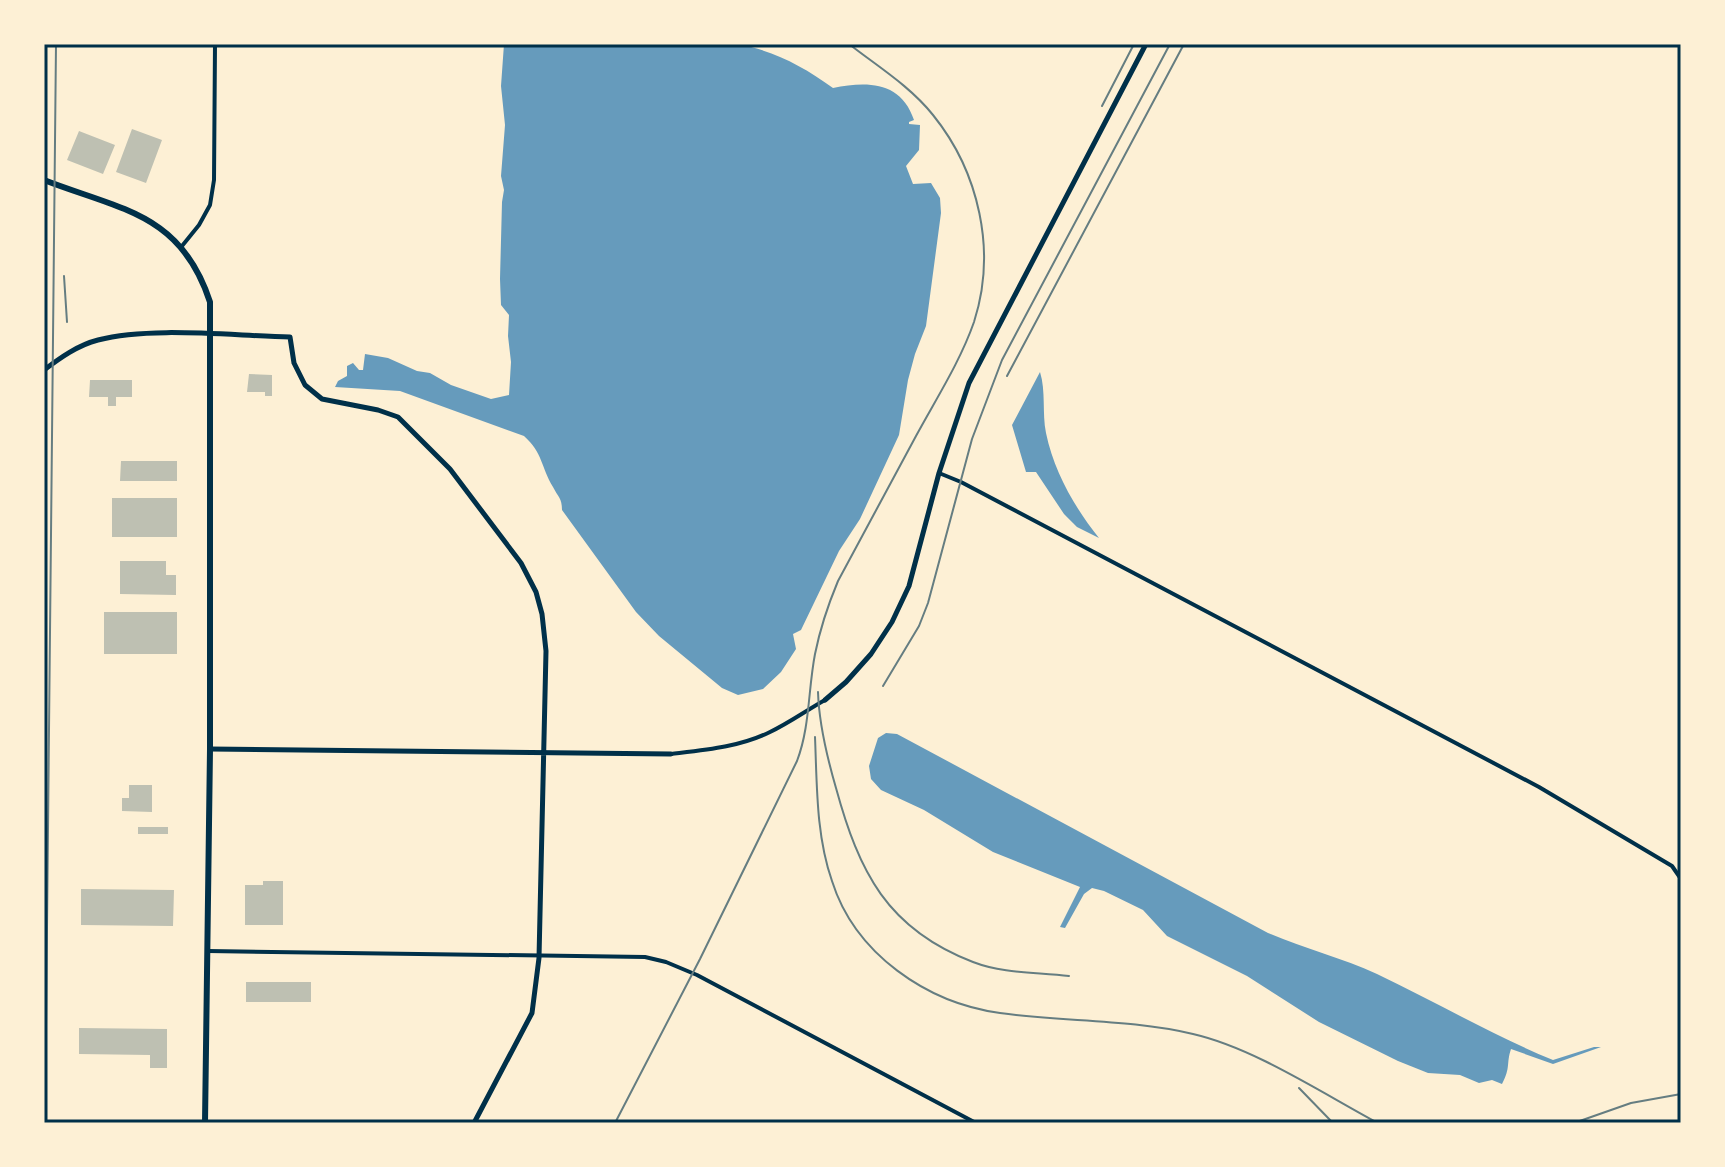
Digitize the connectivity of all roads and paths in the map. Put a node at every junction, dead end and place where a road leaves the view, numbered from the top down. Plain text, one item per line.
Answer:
1 (215, 44) edge
2 (1146, 44) edge
3 (44, 180) edge
4 (182, 246) junction
5 (211, 335) junction
6 (44, 370) edge
7 (939, 473) junction
8 (825, 700) joint
9 (210, 749) junction
10 (544, 753) junction
11 (671, 754) joint
12 (1681, 879) edge
13 (208, 951) junction
14 (539, 958) junction
15 (205, 1123) edge
16 (474, 1123) edge
17 (976, 1123) edge

1 - 4 street
2 - 7 street
3 - 4 highway
4 - 5 highway
5 - 6 street
5 - 9 highway
5 - 10 street
7 - 8 street
7 - 12 street
8 - 11 street
9 - 10 street
9 - 13 highway
10 - 11 street
10 - 14 street
13 - 14 street
13 - 15 highway
14 - 16 street
14 - 17 street

